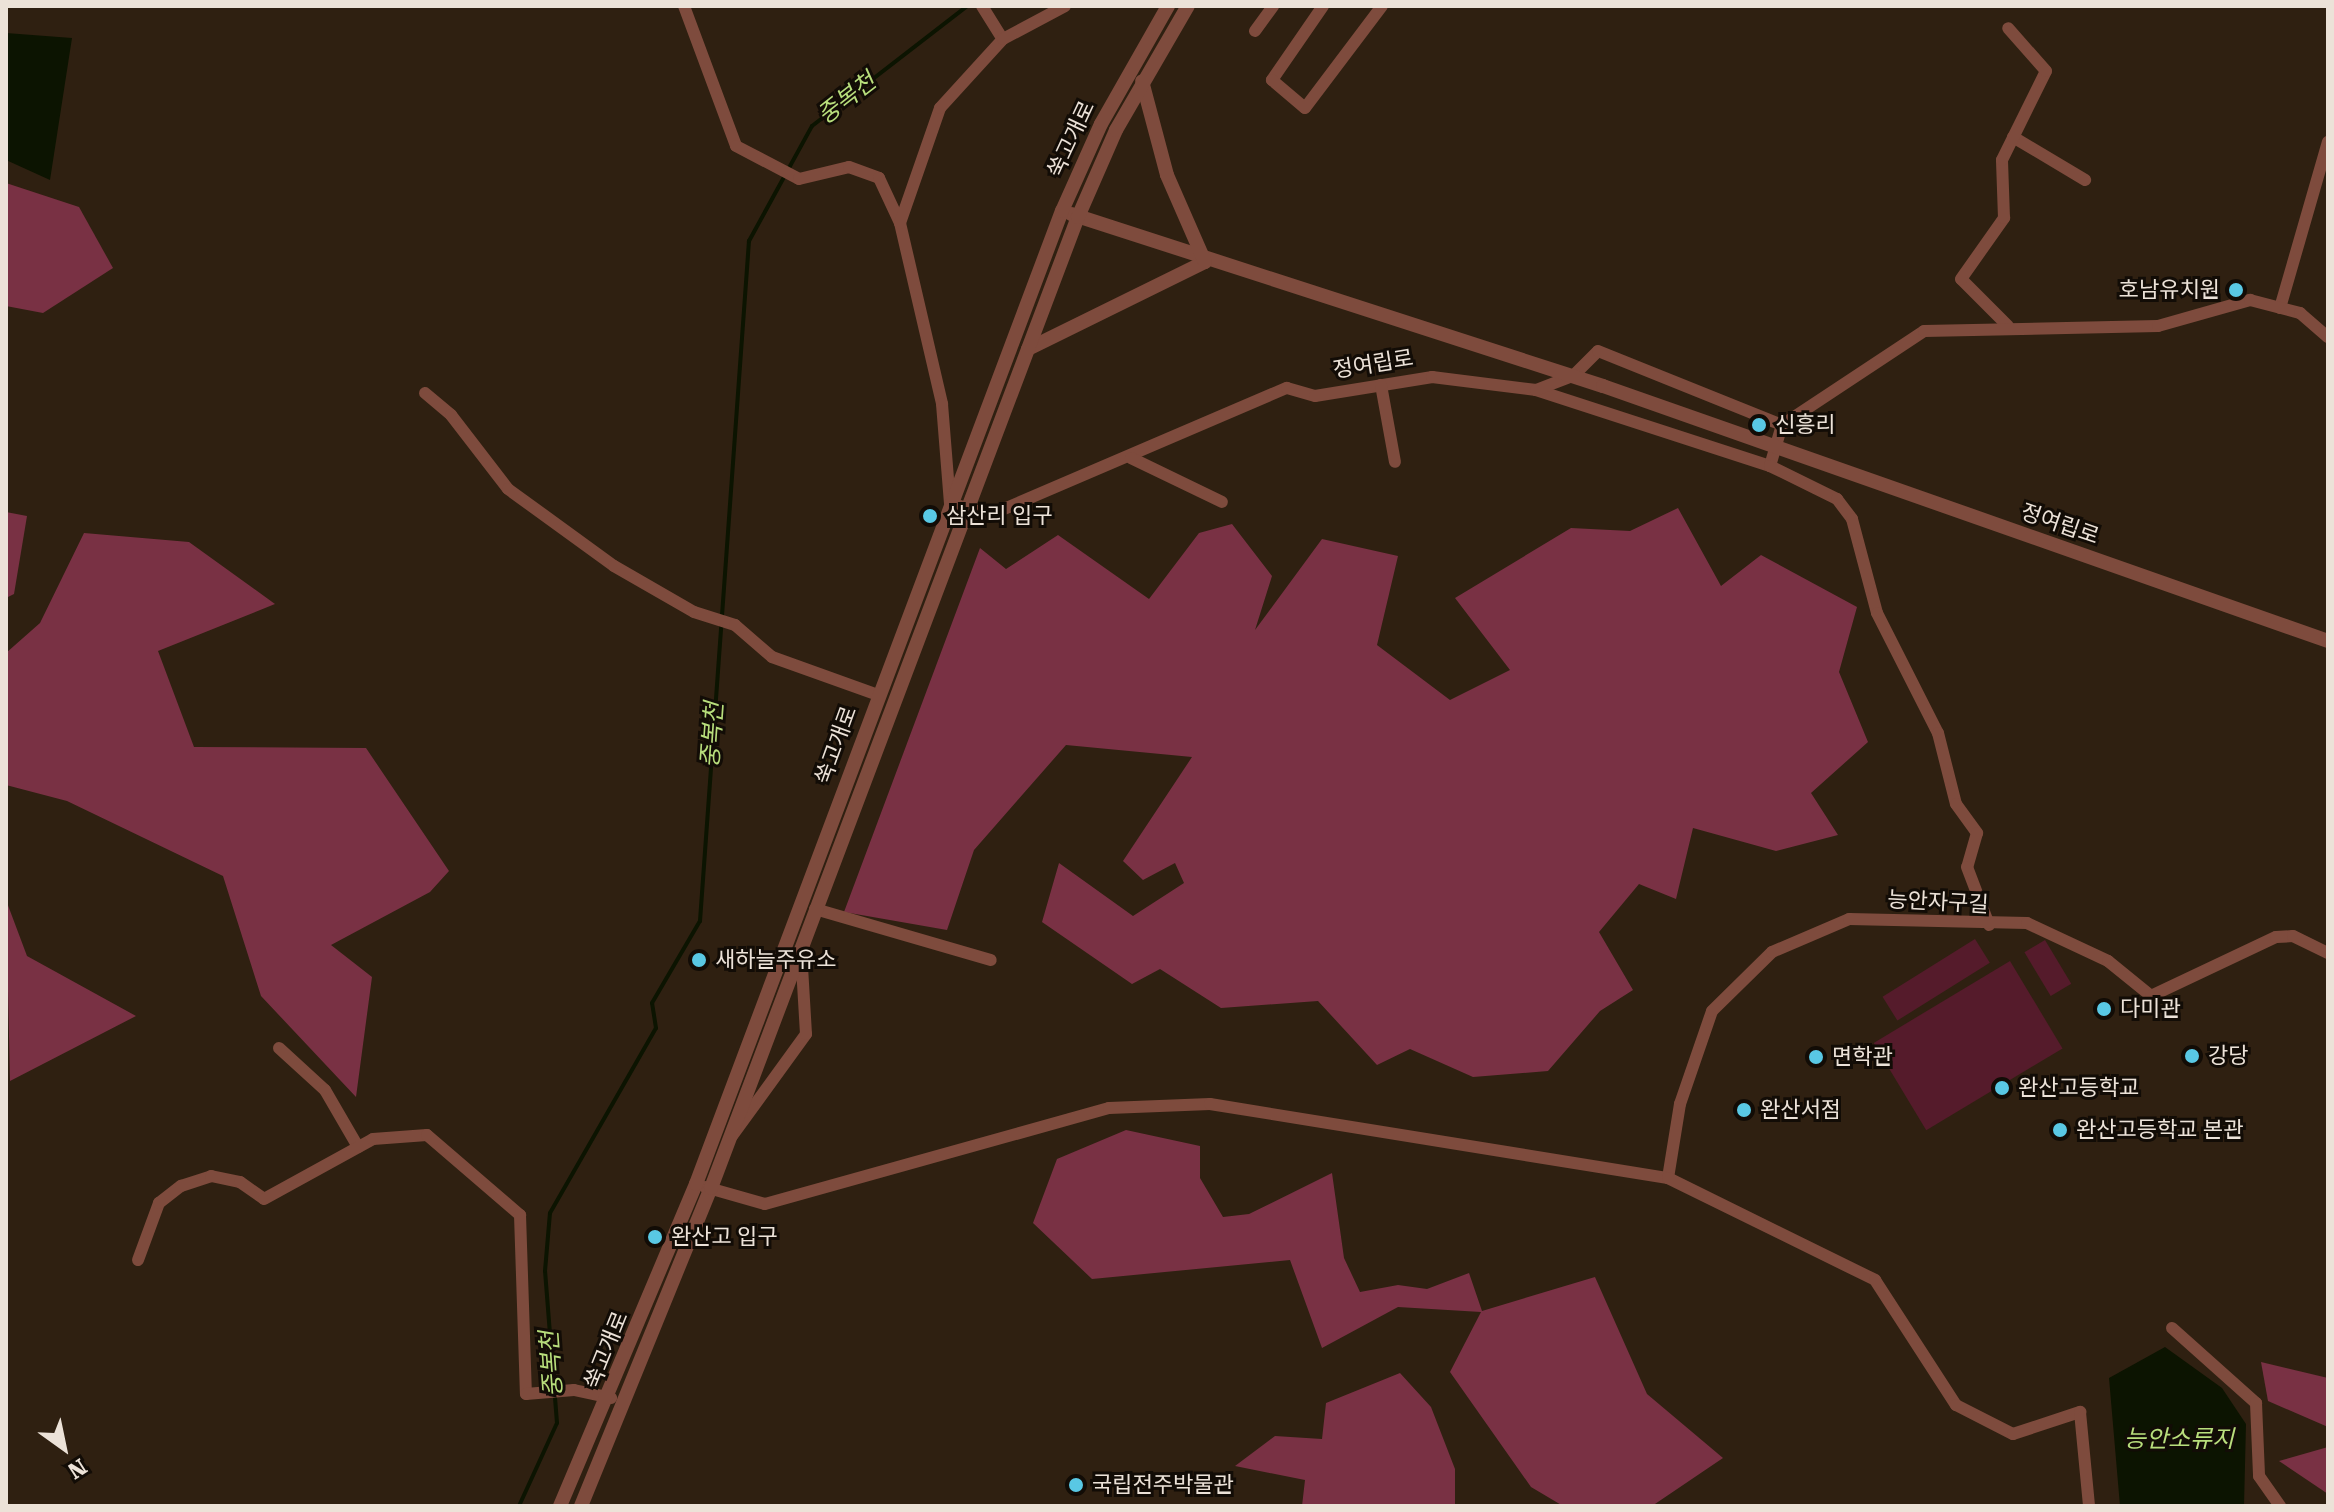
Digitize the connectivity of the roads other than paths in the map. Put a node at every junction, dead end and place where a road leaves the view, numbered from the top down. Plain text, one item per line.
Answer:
1 (684, 6) edge
2 (1065, 6) edge
3 (1168, 6) edge
4 (1188, 6) edge
5 (1273, 6) edge
6 (1323, 6) edge
7 (1382, 6) edge
8 (982, 7) edge
9 (2008, 28) dead end
10 (1255, 31) dead end
11 (1003, 39) junction
12 (1142, 81) junction
13 (2013, 137) junction
14 (2328, 142) edge
15 (2085, 180) dead end
16 (1062, 211) junction
17 (1078, 217) junction
18 (900, 223) junction
19 (1205, 262) junction
20 (2280, 308) junction
21 (2008, 326) junction
22 (2328, 337) edge
23 (1028, 349) junction
24 (1573, 376) junction
25 (1381, 385) junction
26 (1536, 390) junction
27 (425, 393) dead end
28 (1782, 425) junction
29 (1778, 448) junction
30 (1131, 458) junction
31 (1395, 462) dead end
32 (1770, 466) junction
33 (1222, 502) dead end
34 (950, 503) junction
35 (966, 509) junction
36 (2328, 641) edge
37 (878, 695) junction
38 (815, 909) junction
39 (1989, 925) junction
40 (801, 949) junction
41 (2328, 953) edge
42 (991, 960) dead end
43 (279, 1048) dead end
44 (729, 1138) junction
45 (358, 1147) junction
46 (1668, 1178) junction
47 (696, 1184) junction
48 (711, 1188) junction
49 (138, 1260) dead end
50 (2172, 1328) dead end
51 (611, 1398) junction
52 (560, 1506) edge
53 (581, 1506) edge
54 (2089, 1506) edge
55 (2280, 1506) edge

1 - 18 street
2 - 11 street
3 - 16 street, 쑥고개로
4 - 12 street, 쑥고개로
5 - 10 street
6 - 7 street
8 - 11 street
9 - 13 street
11 - 18 street
12 - 17 street, 쑥고개로
12 - 19 street
13 - 15 street
13 - 21 street
14 - 20 street
16 - 17 street, 정여립로
16 - 34 street, 쑥고개로
17 - 19 street, 정여립로
17 - 23 street, 쑥고개로
18 - 34 street
19 - 23 street
19 - 24 street, 정여립로
20 - 21 street
20 - 22 street
21 - 28 street
23 - 35 street, 쑥고개로
24 - 26 street
24 - 28 street
24 - 29 street, 정여립로
25 - 26 street, 정여립로
25 - 30 street, 정여립로
25 - 31 street
26 - 32 street, 정여립로
27 - 37 street
28 - 29 street
29 - 32 street
29 - 36 street, 정여립로
30 - 33 street
30 - 35 street, 정여립로
32 - 39 street, 정여립로
34 - 35 street, 정여립로
34 - 37 street, 쑥고개로
35 - 38 street, 쑥고개로
37 - 47 street, 쑥고개로
38 - 40 street, 쑥고개로
38 - 42 street
39 - 41 street, 능안자구길
39 - 46 street, 능안자구길
40 - 44 street, 쑥고개로
40 - 44 street
43 - 45 street
44 - 48 street, 쑥고개로
45 - 49 street
45 - 51 street
46 - 48 street
46 - 54 street
47 - 48 street
47 - 51 street, 쑥고개로
48 - 53 street, 쑥고개로
50 - 55 street
51 - 52 street, 쑥고개로

